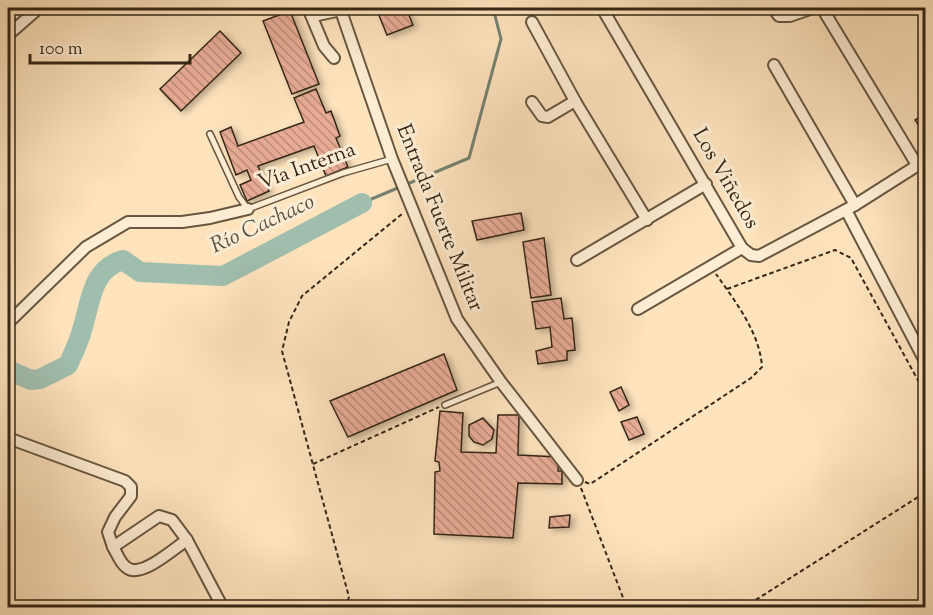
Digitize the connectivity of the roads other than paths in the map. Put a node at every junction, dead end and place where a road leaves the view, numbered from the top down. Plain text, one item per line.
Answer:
1 (39, 8) edge
2 (341, 8) edge
3 (602, 8) edge
4 (774, 8) edge
5 (813, 8) edge
6 (822, 8) edge
7 (310, 12) edge
8 (531, 22) dead end
9 (8, 35) edge
10 (334, 58) dead end
11 (774, 65) dead end
12 (575, 101) junction
13 (532, 102) dead end
14 (210, 135) dead end
15 (392, 160) junction
16 (921, 162) edge
17 (706, 184) junction
18 (850, 208) junction
19 (248, 209) junction
20 (647, 220) junction
21 (742, 248) junction
22 (577, 260) dead end
23 (638, 309) dead end
24 (8, 323) edge
25 (924, 357) edge
26 (501, 382) junction
27 (445, 405) road end
28 (8, 438) edge
29 (578, 480) road end
30 (187, 540) junction
31 (113, 547) junction
32 (223, 608) edge

1 - 9 street
2 - 7 street
2 - 15 street, Entrada Fuerte Militar
3 - 17 street, Los Viñedos
4 - 5 street
6 - 16 street
7 - 10 street
8 - 12 street
11 - 18 street
12 - 13 street
12 - 20 street
14 - 19 lane, Vía Interna
15 - 19 lane, Vía Interna
15 - 26 street, Entrada Fuerte Militar
16 - 18 street, Los Viñedos
17 - 20 street
17 - 21 street, Los Viñedos
18 - 21 street, Los Viñedos
18 - 25 street
19 - 24 street
20 - 22 street
21 - 23 street
26 - 27 lane
26 - 29 street, Entrada Fuerte Militar
28 - 31 street
30 - 31 street
30 - 31 street
30 - 32 street

